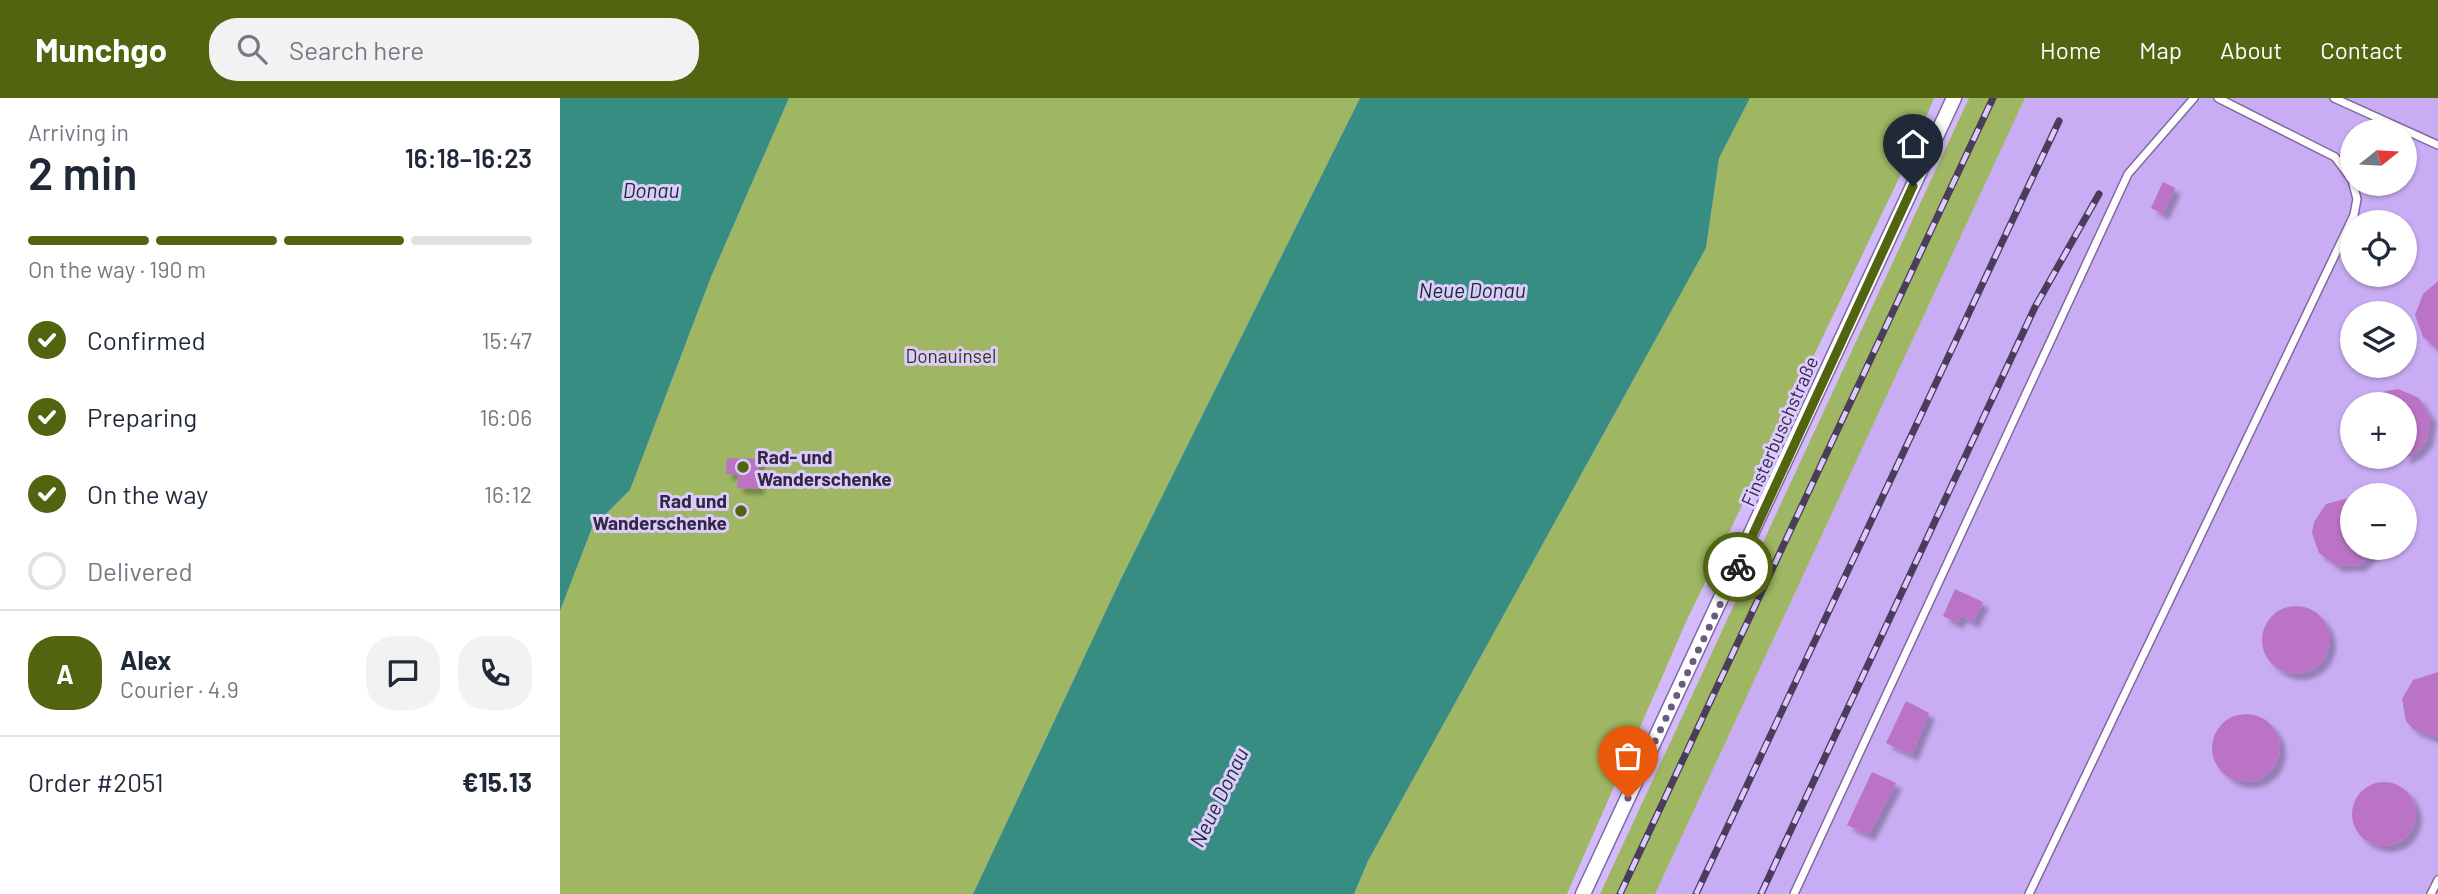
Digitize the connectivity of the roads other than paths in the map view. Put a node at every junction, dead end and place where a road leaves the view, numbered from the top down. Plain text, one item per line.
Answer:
1 (1954, 98) edge
2 (2194, 98) edge
3 (2218, 98) edge
4 (2334, 98) edge
5 (2438, 145) edge
6 (2340, 164) edge
7 (2356, 196) edge
8 (2438, 880) edge
9 (1583, 894) edge
10 (1794, 894) edge
11 (2029, 894) edge
12 (2431, 894) edge

1 - 9 street, Finsterbuschstraße
2 - 10 lane
3 - 6 lane
4 - 5 lane
7 - 11 lane
8 - 12 lane

